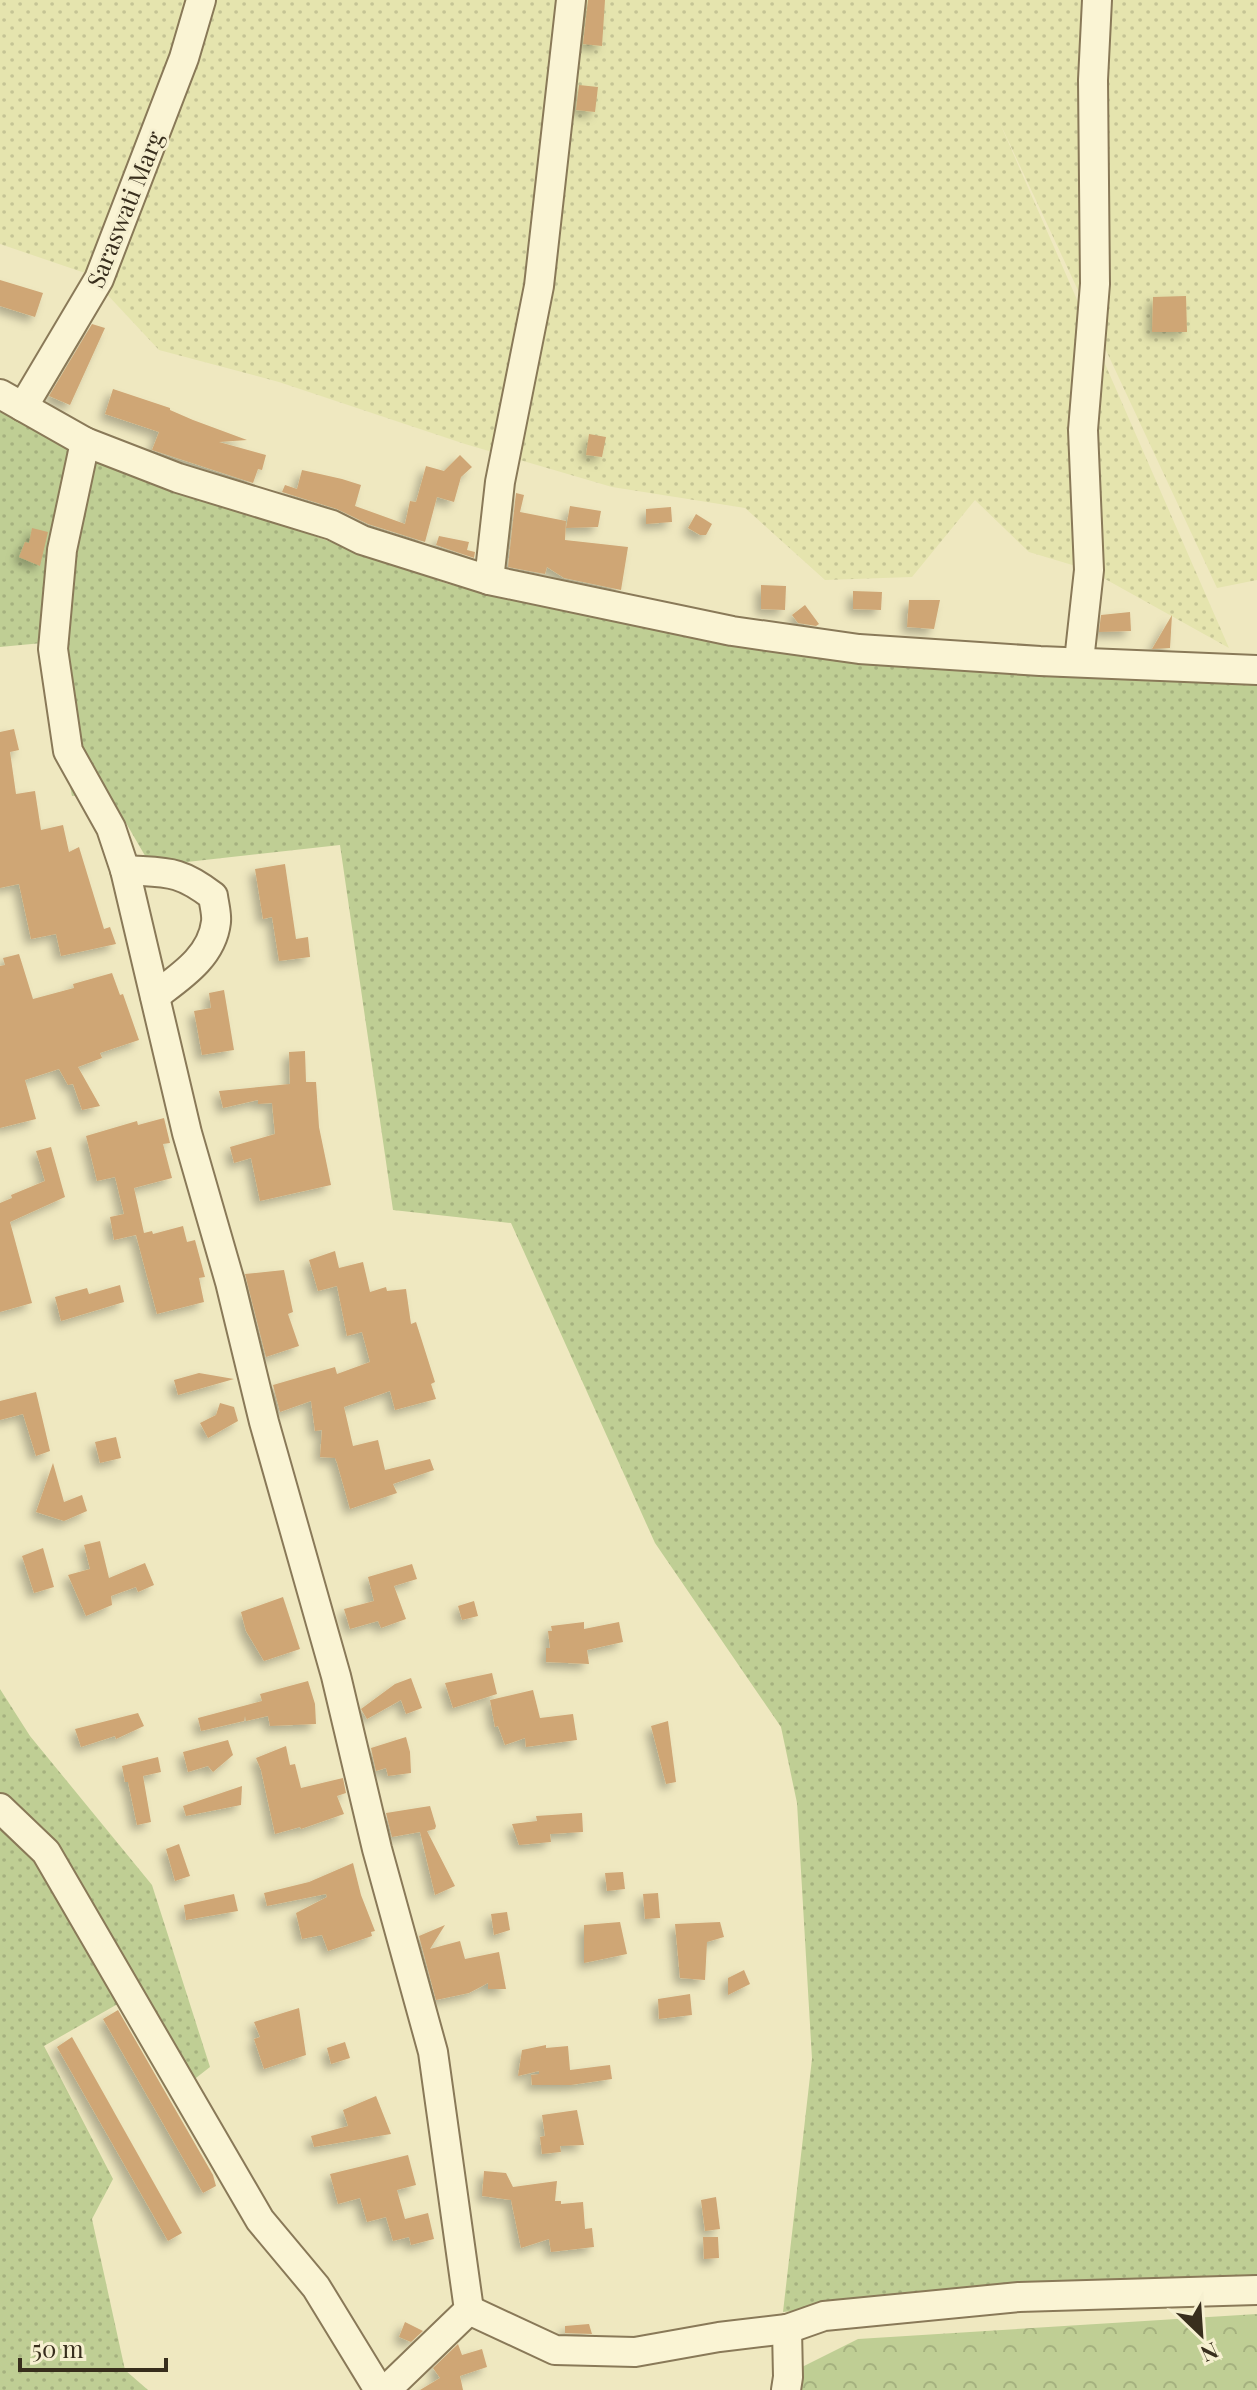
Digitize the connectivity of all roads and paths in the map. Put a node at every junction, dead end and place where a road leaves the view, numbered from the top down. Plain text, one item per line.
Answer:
1 (201, 0) edge
2 (571, 0) edge
3 (1097, 0) edge
4 (12, 401) edge
5 (85, 442) junction
6 (489, 580) junction
7 (1079, 661) junction
8 (1257, 670) edge
9 (125, 870) junction
10 (155, 996) junction
11 (0, 1808) edge
12 (1257, 2290) edge
13 (469, 2310) junction
14 (787, 2329) junction
15 (379, 2390) edge
16 (386, 2390) edge
17 (786, 2390) edge

1 - 4 street, Saraswati Marg
2 - 6 street
3 - 7 street
4 - 5 street
5 - 6 street
5 - 9 street
6 - 7 street
7 - 8 street
9 - 10 street
9 - 10 street
10 - 13 street
11 - 15 street
12 - 14 street
13 - 14 street
13 - 16 street
14 - 17 street

